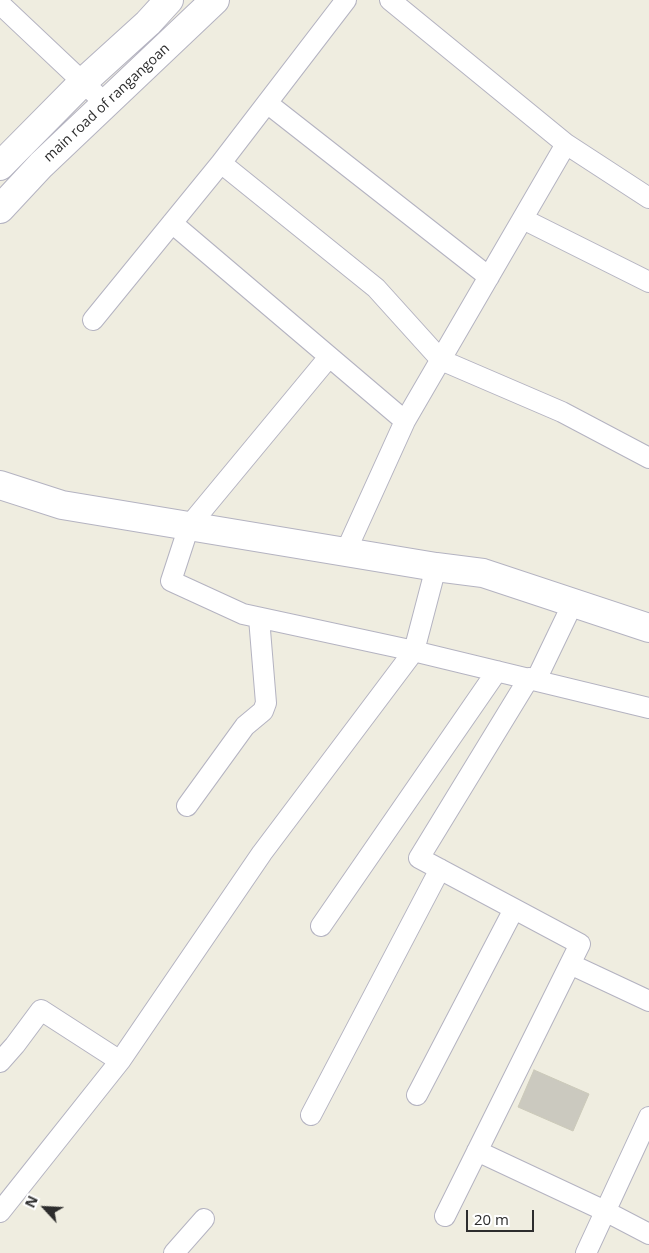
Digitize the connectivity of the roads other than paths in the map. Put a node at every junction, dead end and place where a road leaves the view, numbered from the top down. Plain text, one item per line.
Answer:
1 (169, 0) edge
2 (216, 0) edge
3 (346, 0) edge
4 (390, 0) edge
5 (0, 4) edge
6 (83, 82) junction
7 (267, 103) junction
8 (106, 104) junction
9 (566, 144) junction
10 (222, 163) junction
11 (0, 166) edge
12 (649, 198) edge
13 (0, 209) edge
14 (523, 218) junction
15 (172, 223) junction
16 (489, 277) junction
17 (649, 282) edge
18 (93, 320) dead end
19 (329, 356) junction
20 (441, 360) junction
21 (405, 421) junction
22 (649, 458) edge
23 (0, 485) edge
24 (189, 526) junction
25 (346, 551) junction
26 (436, 566) junction
27 (573, 603) junction
28 (259, 618) junction
29 (649, 628) edge
30 (414, 651) junction
31 (497, 671) junction
32 (532, 679) junction
33 (649, 708) edge
34 (187, 806) dead end
35 (440, 869) junction
36 (514, 908) junction
37 (321, 926) dead end
38 (570, 964) junction
39 (649, 1001) edge
40 (120, 1061) junction
41 (0, 1062) edge
42 (417, 1095) dead end
43 (312, 1115) dead end
44 (649, 1117) edge
45 (478, 1151) junction
46 (606, 1211) junction
47 (0, 1212) edge
48 (445, 1216) dead end
49 (204, 1219) dead end
50 (649, 1234) edge
51 (174, 1253) edge
52 (586, 1253) edge

1 - 6 street, main road of rangangoan
2 - 8 street, main road of rangangoan
3 - 7 street
4 - 9 street
5 - 6 street
6 - 8 street
6 - 11 street, main road of rangangoan
7 - 10 street
7 - 16 street
8 - 13 street, main road of rangangoan
9 - 12 street
9 - 14 street
10 - 15 street
10 - 20 street
14 - 16 street
14 - 17 street
15 - 18 street
15 - 19 street
16 - 20 street
19 - 21 street
19 - 24 street
20 - 21 street
20 - 22 street
21 - 25 street
23 - 24 street
24 - 25 street
24 - 28 street
25 - 26 street
26 - 27 street
26 - 30 street
27 - 29 street
27 - 32 street
28 - 30 street
28 - 34 street
30 - 31 street
30 - 40 street
31 - 32 street
31 - 37 street
32 - 33 street
32 - 35 street
35 - 36 street
35 - 43 street
36 - 38 street
36 - 42 street
38 - 39 street
38 - 45 street
40 - 41 street
40 - 47 street
44 - 46 street
45 - 46 street
45 - 48 street
46 - 50 street
46 - 52 street
49 - 51 street

